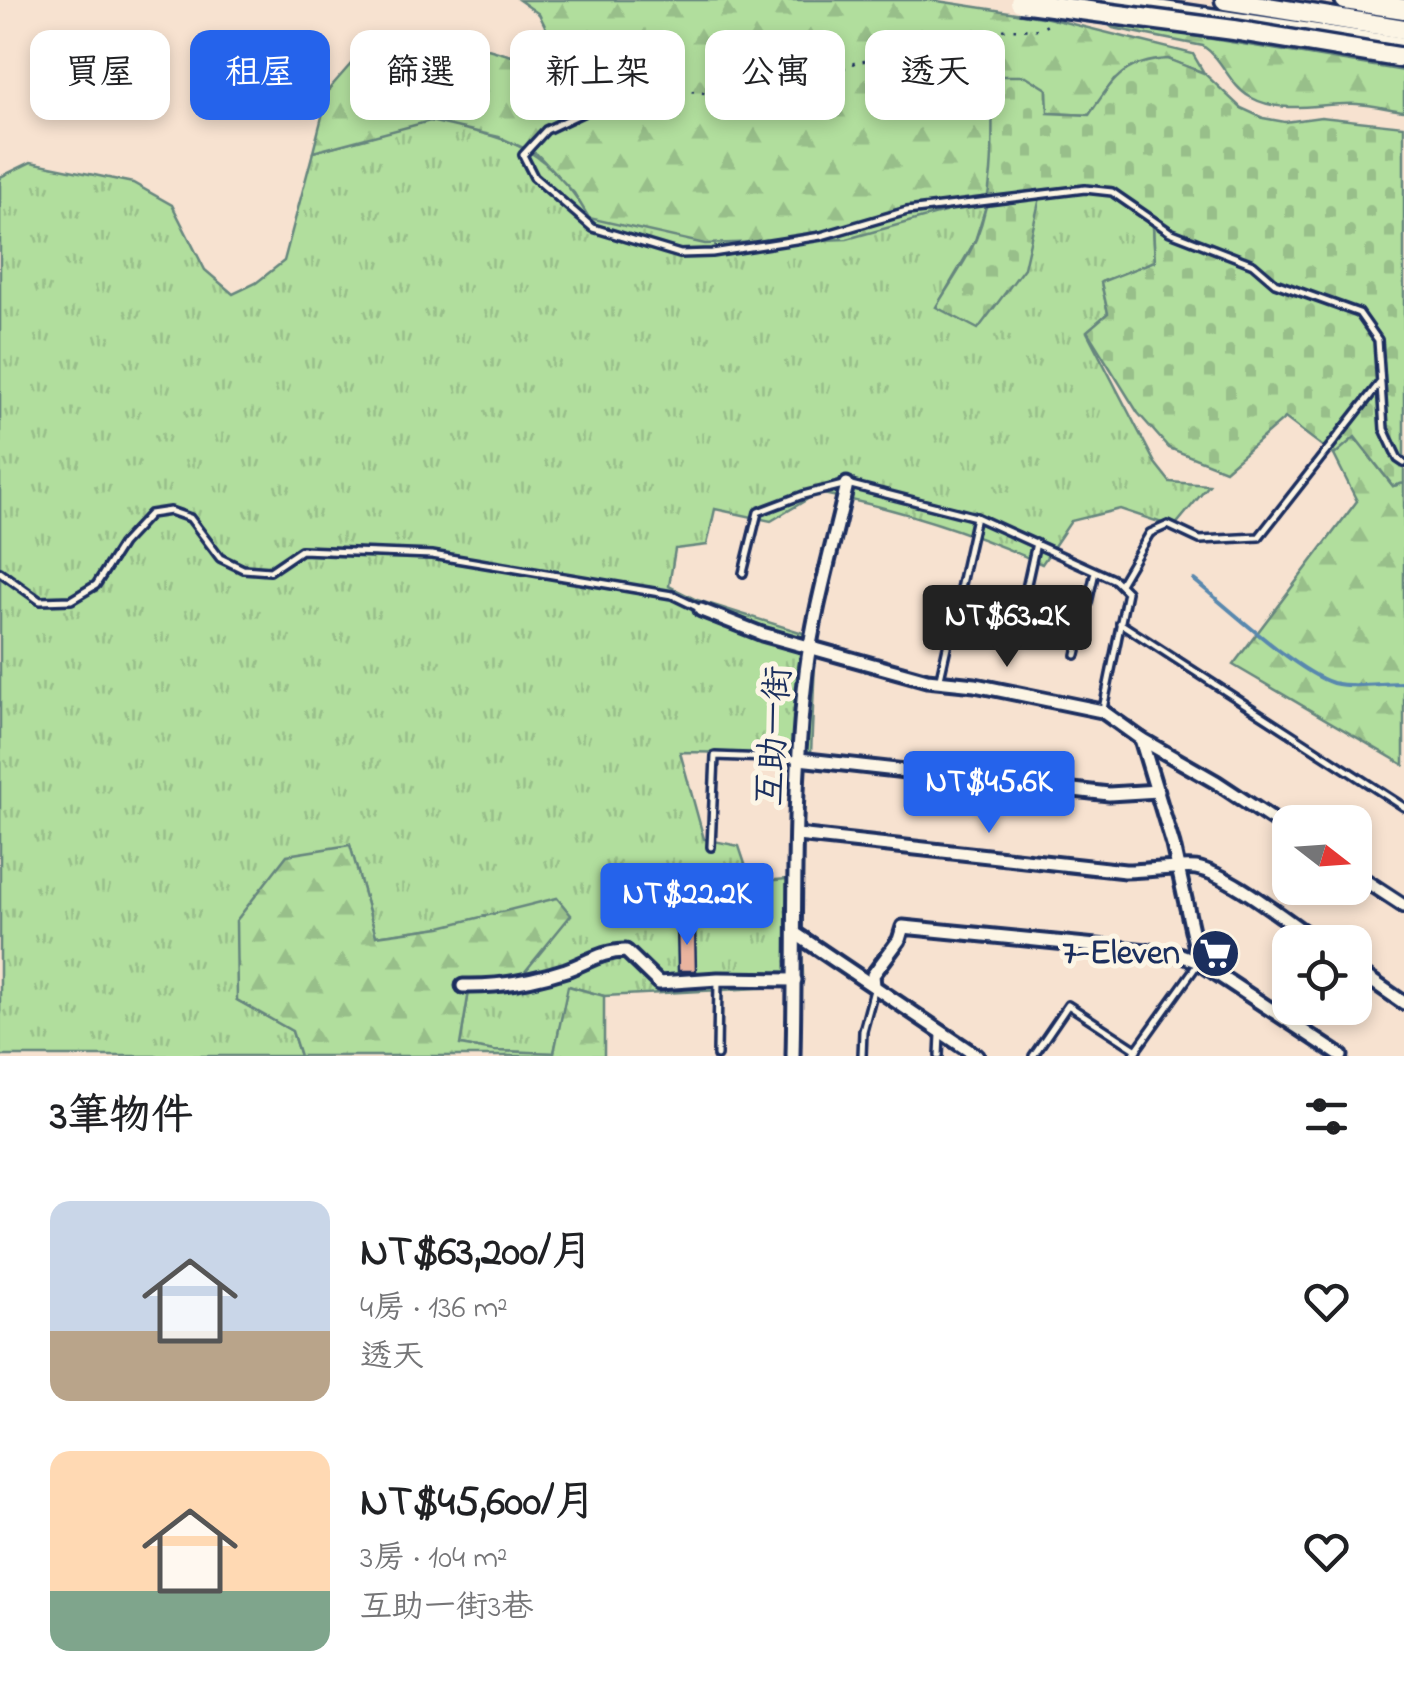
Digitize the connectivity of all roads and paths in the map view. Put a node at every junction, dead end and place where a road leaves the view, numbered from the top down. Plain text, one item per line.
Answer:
1 (1090, 0) edge
2 (1226, 0) edge
3 (1345, 0) edge
4 (1011, 1) edge
5 (1059, 10) dead end
6 (1404, 10) edge
7 (1404, 28) edge
8 (1404, 47) edge
9 (1404, 58) edge
10 (685, 90) edge
11 (567, 120) edge
12 (1379, 384) junction
13 (1404, 462) edge
14 (848, 484) junction
15 (976, 517) junction
16 (1036, 542) junction
17 (0, 572) edge
18 (1095, 572) junction
19 (744, 573) dead end
20 (1120, 585) junction
21 (701, 610) joint
22 (1120, 624) junction
23 (1014, 643) dead end
24 (810, 648) junction
25 (1076, 656) dead end
26 (939, 682) junction
27 (1102, 712) junction
28 (1142, 739) junction
29 (798, 759) junction
30 (1158, 791) junction
31 (1404, 807) edge
32 (1272, 819) edge
33 (797, 835) junction
34 (711, 847) dead end
35 (1180, 870) junction
36 (1372, 885) edge
37 (1404, 906) edge
38 (1292, 925) edge
39 (796, 934) junction
40 (1199, 962) junction
41 (718, 979) junction
42 (794, 980) junction
43 (1372, 981) edge
44 (464, 986) dead end
45 (874, 988) junction
46 (1404, 1003) edge
47 (940, 1031) junction
48 (1134, 1053) edge
49 (717, 1056) edge
50 (793, 1056) edge
51 (862, 1056) edge
52 (939, 1056) edge
53 (977, 1056) edge
54 (1033, 1056) edge
55 (1340, 1056) edge

1 - 8 main road
2 - 7 main road
3 - 6 main road
4 - 9 main road, bridge
5 - 10 path
11 - 12 lane
12 - 13 lane
12 - 20 lane
14 - 15 lane
14 - 19 lane
14 - 24 street, 互助一街
15 - 16 lane
15 - 26 lane
16 - 18 lane
16 - 23 lane
17 - 21 lane
18 - 20 lane
18 - 25 lane
20 - 22 lane
21 - 24 street
22 - 27 lane
22 - 31 lane
24 - 26 street
24 - 29 street, 互助一街
26 - 27 street
27 - 28 street
28 - 30 street
28 - 32 street
29 - 30 street
29 - 33 street, 互助一街
29 - 34 lane
30 - 35 street
33 - 35 street
33 - 39 street, 互助一街
35 - 38 street
35 - 40 street
36 - 37 street
39 - 42 street, 互助一街
39 - 45 street
40 - 45 street
40 - 48 lane
40 - 55 street
41 - 42 street
41 - 44 street
41 - 49 lane
42 - 50 street, 互助一街
43 - 46 street
45 - 47 street
45 - 51 lane
47 - 52 lane
47 - 53 street
48 - 54 lane

